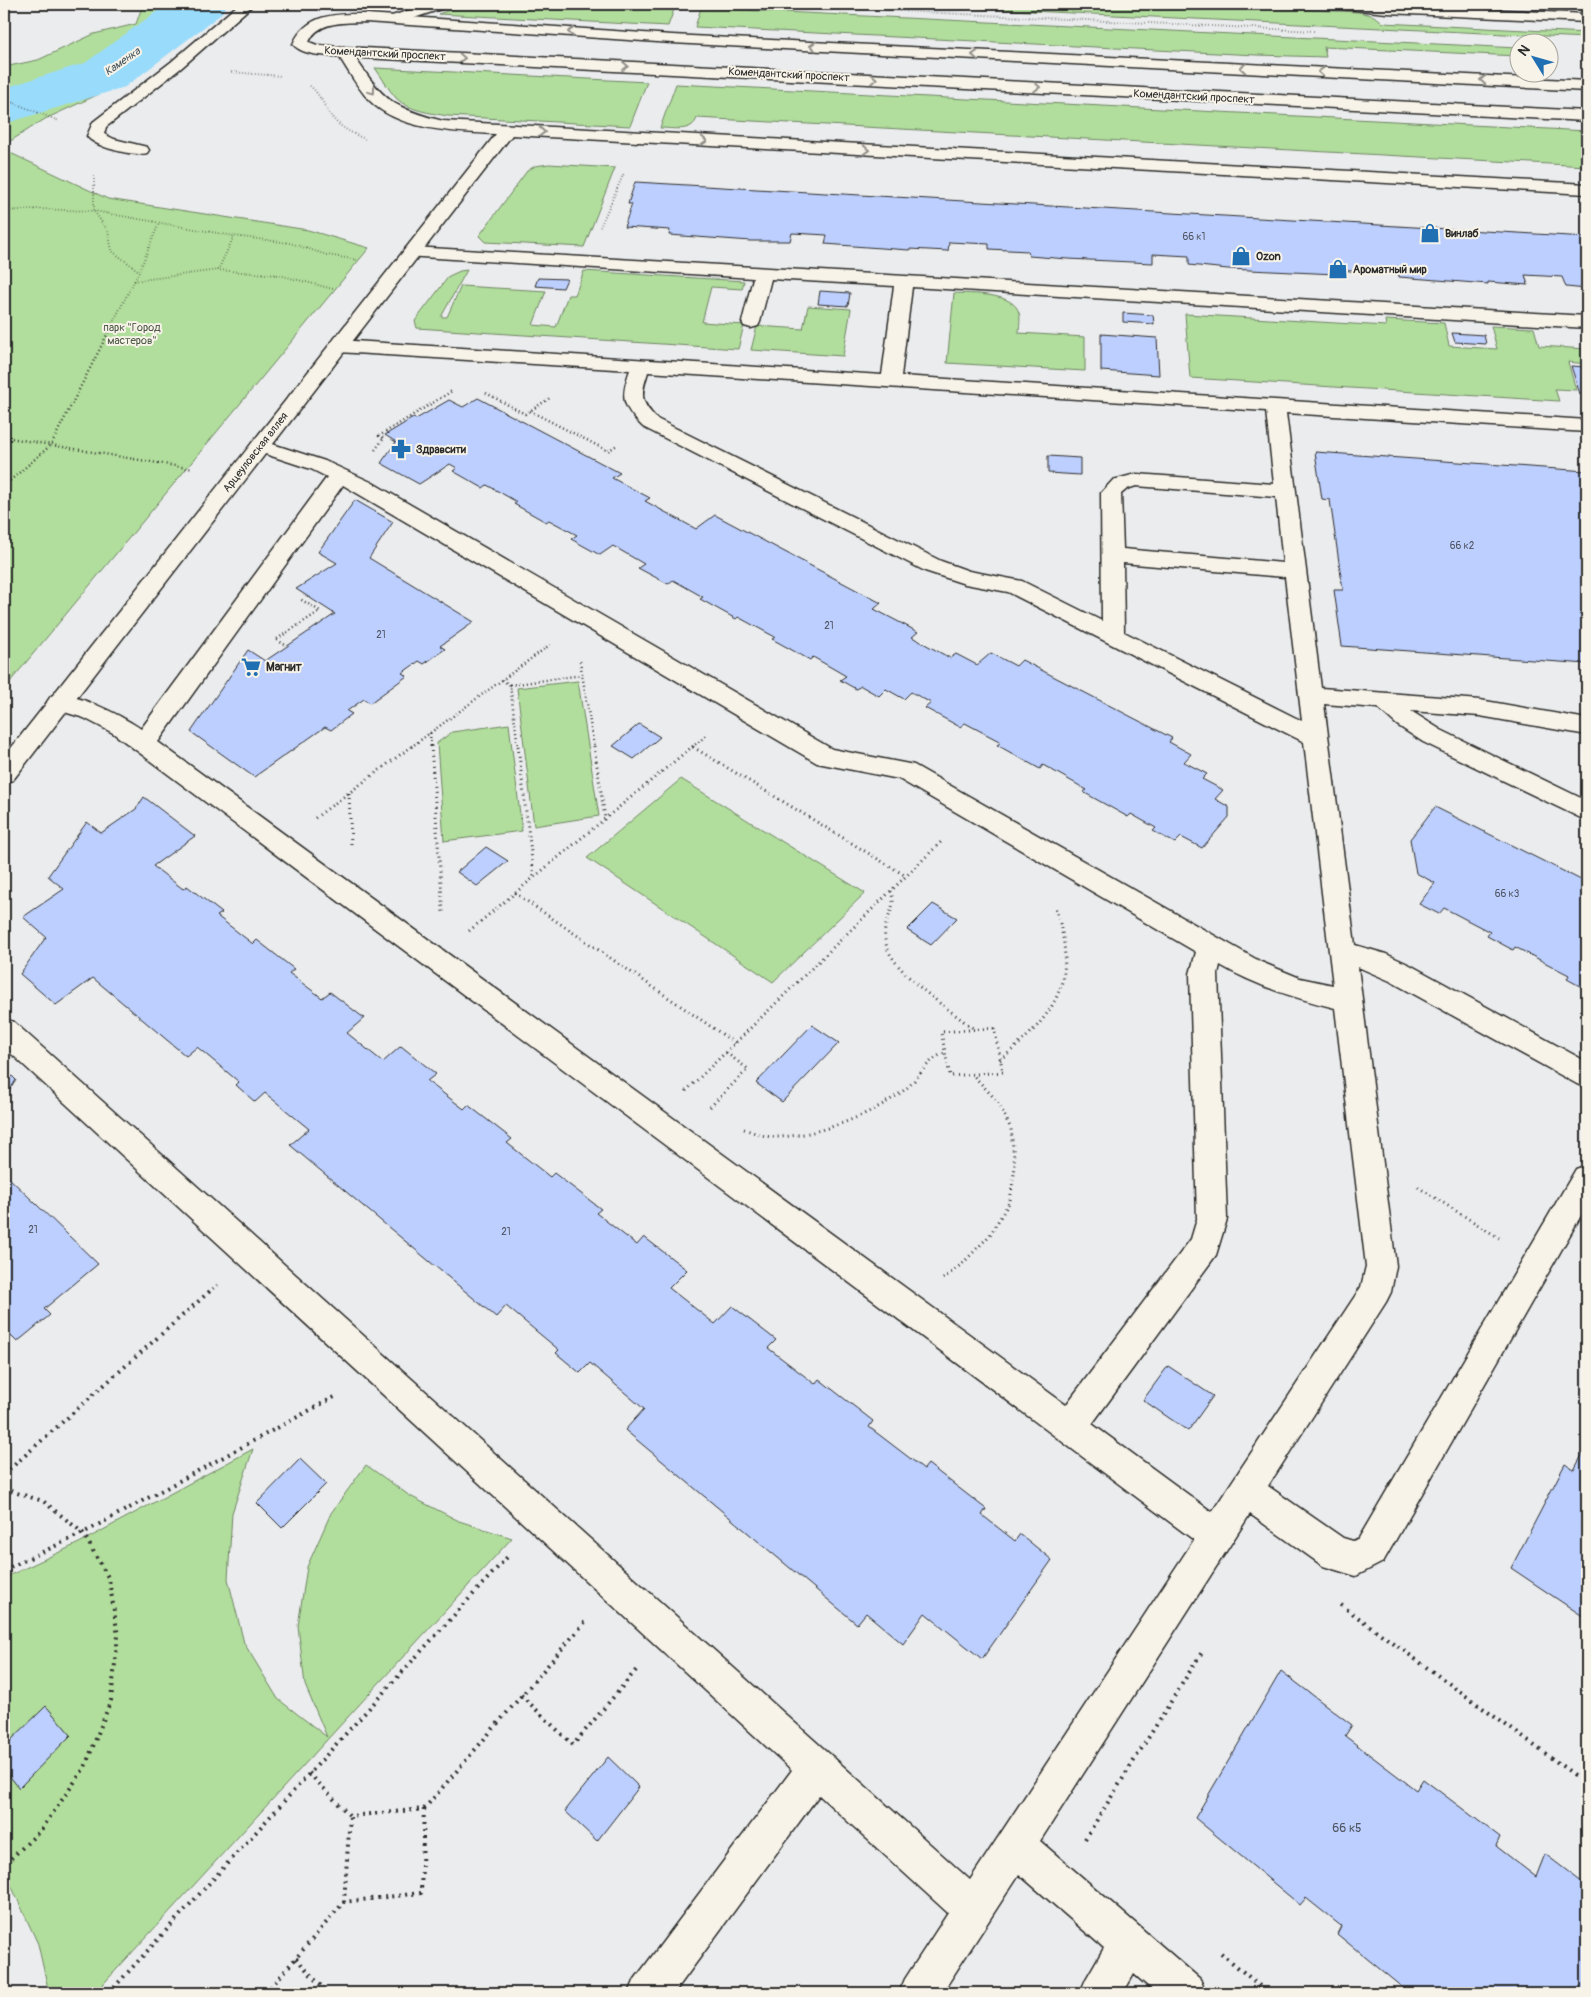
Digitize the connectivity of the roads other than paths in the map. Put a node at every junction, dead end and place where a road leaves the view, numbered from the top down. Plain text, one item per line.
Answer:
1 (246, 4) edge
2 (442, 4) edge
3 (1336, 4) edge
4 (1587, 18) edge
5 (394, 20) junction
6 (344, 52) junction
7 (1587, 86) edge
8 (1587, 116) edge
9 (507, 130) junction
10 (141, 150) dead end
11 (1587, 189) edge
12 (412, 252) junction
13 (763, 273) junction
14 (904, 281) junction
15 (751, 322) dead end
16 (1587, 322) edge
17 (338, 346) junction
18 (641, 365) junction
19 (891, 381) junction
20 (1275, 406) junction
21 (1587, 426) edge
22 (260, 446) junction
23 (346, 479) junction
24 (1286, 491) junction
25 (1111, 555) junction
26 (1295, 571) junction
27 (1113, 636) junction
28 (1310, 695) junction
29 (1383, 700) junction
30 (59, 702) junction
31 (1587, 727) edge
32 (1316, 738) junction
33 (144, 743) junction
34 (4, 774) edge
35 (1587, 812) edge
36 (1211, 946) junction
37 (1343, 952) junction
38 (1348, 1000) junction
39 (4, 1030) edge
40 (1587, 1076) edge
41 (1587, 1178) edge
42 (1070, 1427) junction
43 (1246, 1491) junction
44 (1217, 1536) junction
45 (817, 1767) junction
46 (1015, 1845) junction
47 (974, 1910) junction
48 (1129, 1944) junction
49 (649, 1993) edge
50 (919, 1993) edge
51 (1100, 1993) edge
52 (1186, 1993) edge

1 - 10 street
2 - 5 street
3 - 4 street
5 - 6 street, Комендантский проспект
7 -> 5 street, Комендантский проспект
6 -> 8 street, Комендантский проспект
6 -> 9 street
9 -> 11 street
9 - 12 street, Арцеуловская аллея
12 - 13 street
12 - 17 street, Арцеуловская аллея
13 - 14 street
13 - 15 street
14 - 16 street
14 - 19 street
17 - 18 street
17 - 22 street, Арцеуловская аллея
18 - 19 street
18 - 27 street
19 - 20 street
20 - 21 street
20 - 24 street
22 - 23 street
22 - 30 street, Арцеуловская аллея
23 - 33 street
23 - 36 street
24 - 25 street
24 - 26 street
25 - 26 street
25 - 27 street
26 - 28 street
27 - 32 street
28 - 29 street
28 - 32 street
29 - 31 street
29 - 35 street
30 - 33 street
30 - 34 street, Арцеуловская аллея
32 - 37 street
33 - 42 street
36 - 38 street
36 - 42 street
37 - 38 street
37 - 40 street
38 - 43 street
39 - 45 street
41 - 43 street
42 - 44 street
43 - 44 street
44 - 46 street
45 - 47 street
45 - 49 street
46 - 47 street
46 - 48 street
47 - 50 street
48 - 51 street
48 - 52 street

